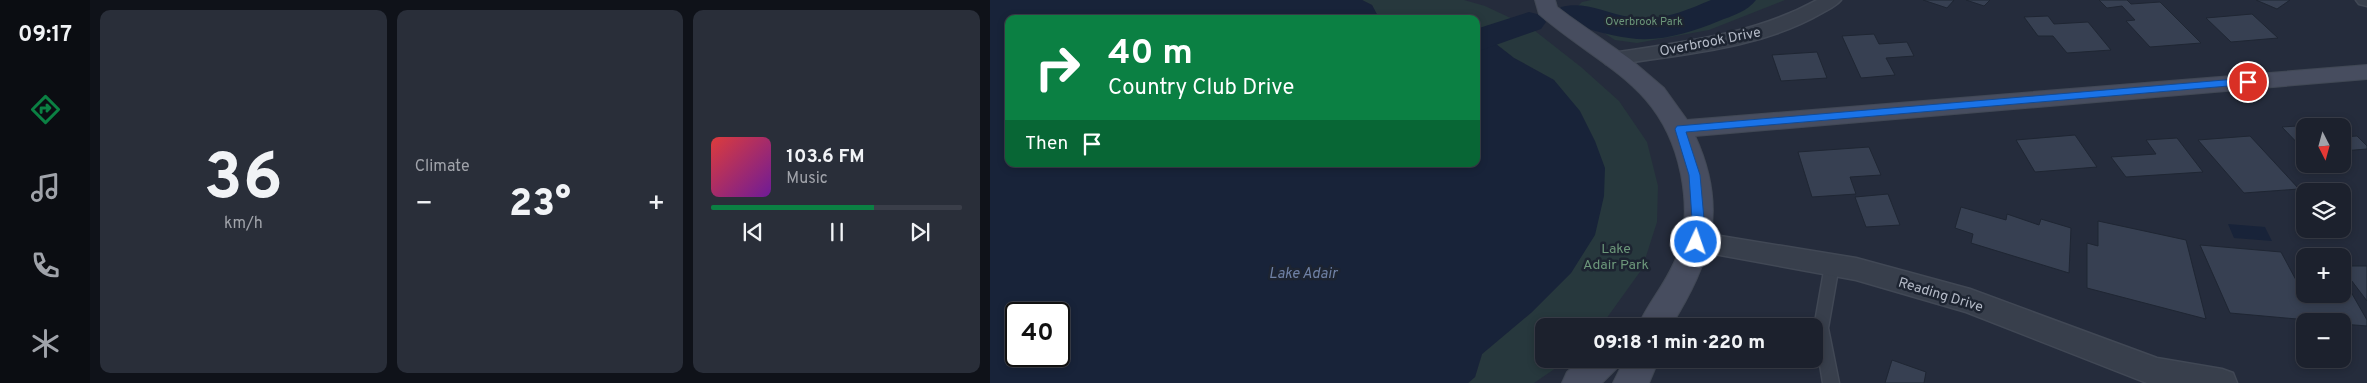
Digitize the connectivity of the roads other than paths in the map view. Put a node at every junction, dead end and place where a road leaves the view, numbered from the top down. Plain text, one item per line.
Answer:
1 (1545, 0) edge
2 (1831, 0) edge
3 (1613, 59) junction
4 (2367, 72) edge
5 (1680, 129) junction
6 (1696, 242) junction
7 (1832, 265) junction
8 (1659, 318) edge
9 (1595, 368) edge
10 (1639, 368) edge
11 (2163, 377) edge
12 (1579, 383) edge
13 (1630, 383) edge
14 (1831, 383) edge
15 (2222, 383) edge

1 - 3 street
2 - 3 street, Overbrook Drive
3 - 5 street
4 - 5 street
5 - 6 street
6 - 7 street, Reading Drive
6 - 8 street
7 - 11 street, Reading Drive
7 - 14 lane
9 - 12 street
10 - 13 street
11 - 15 street, Reading Drive

